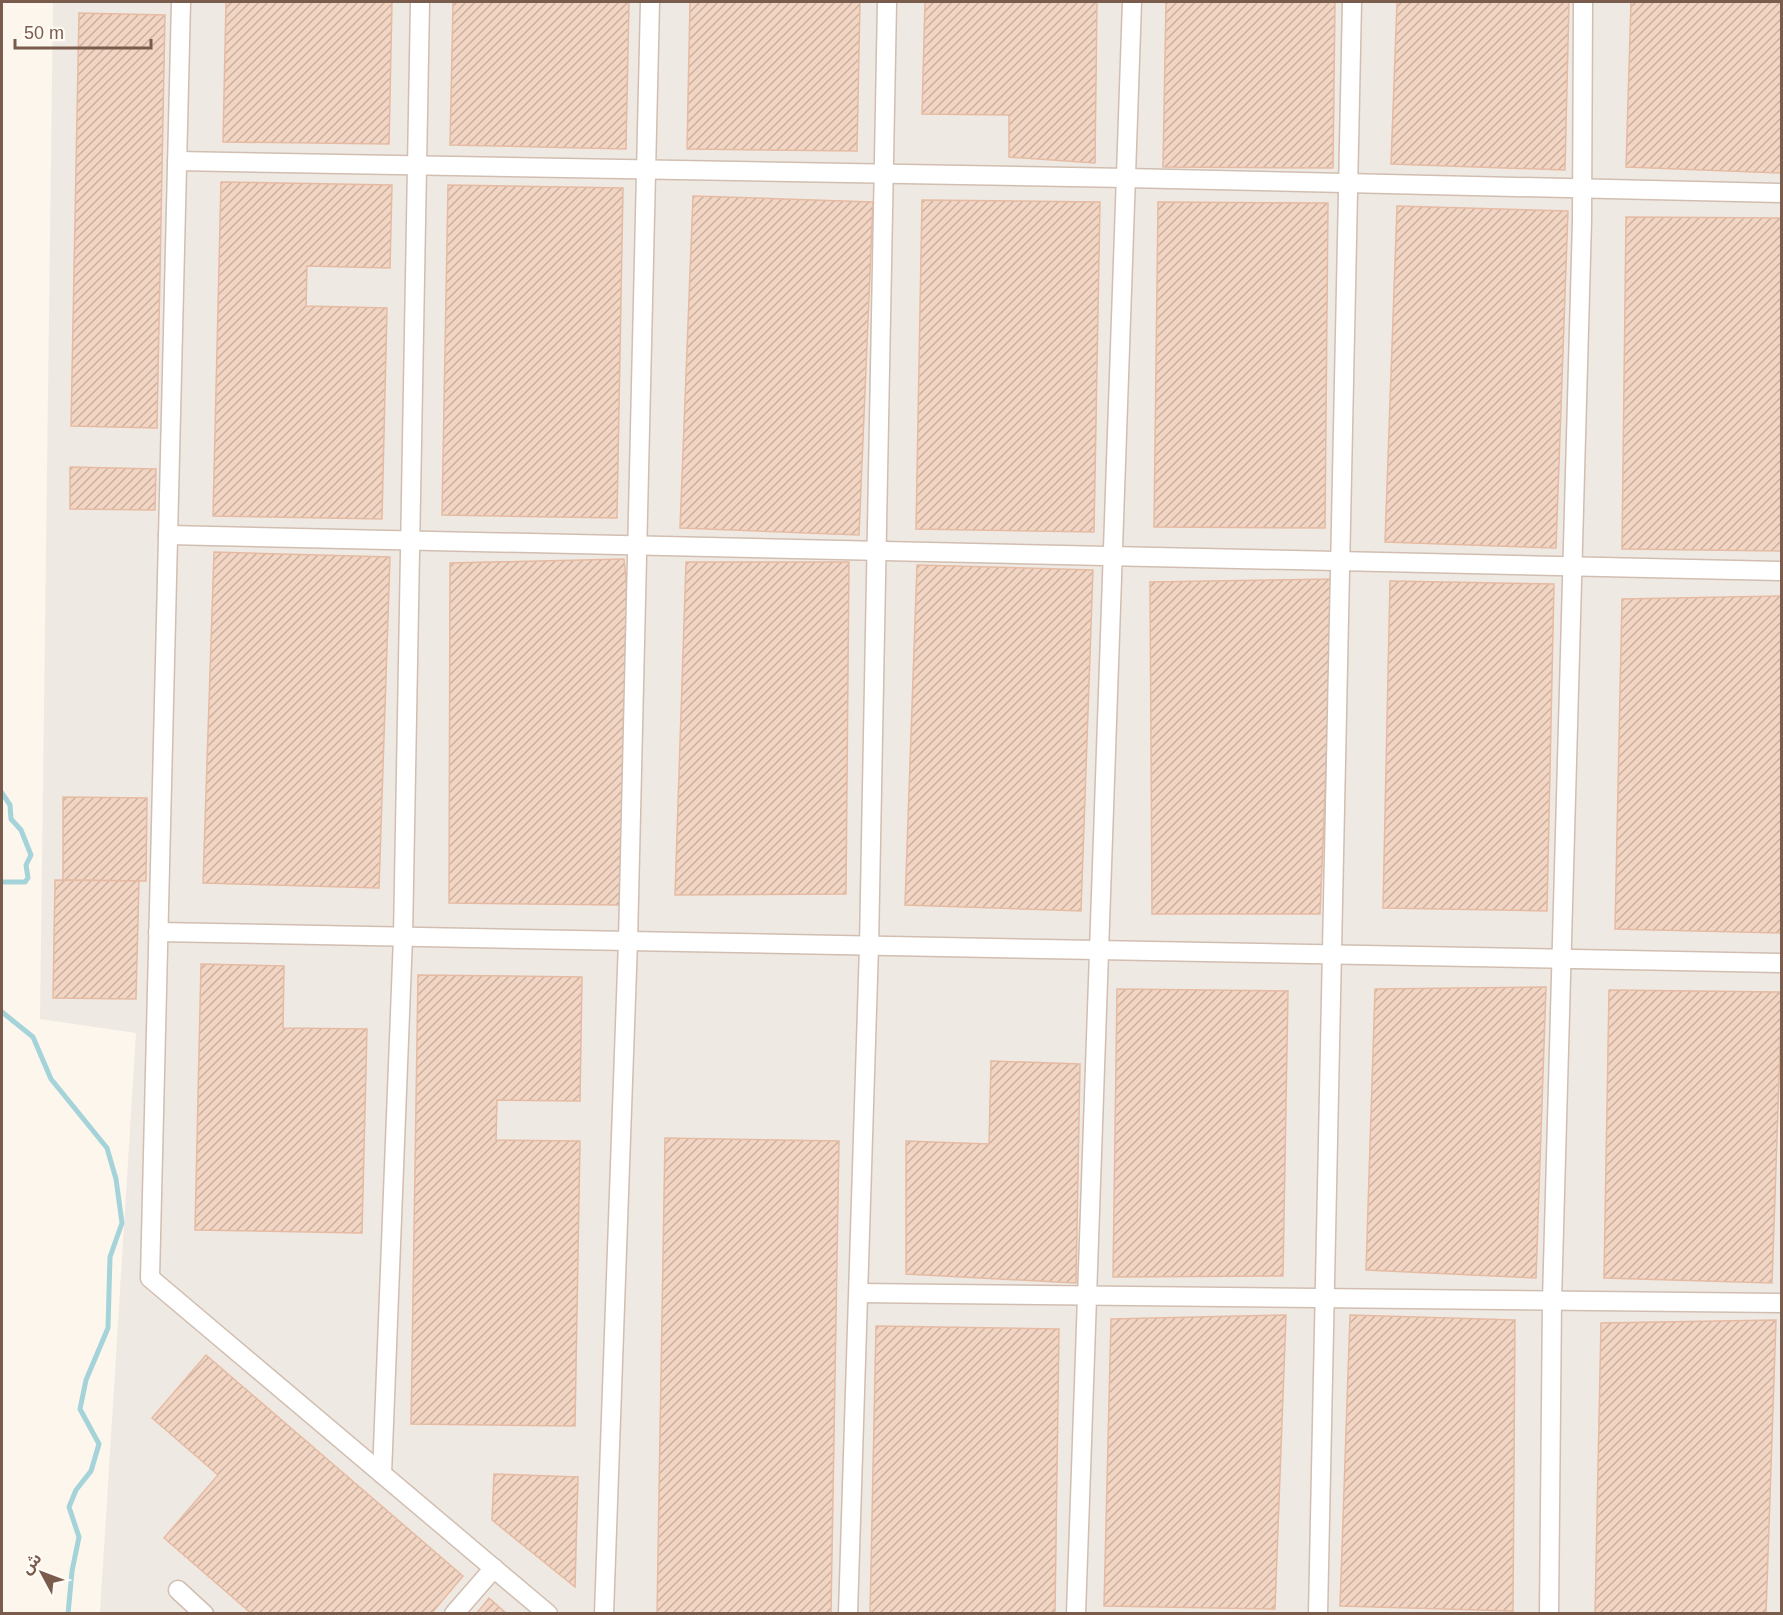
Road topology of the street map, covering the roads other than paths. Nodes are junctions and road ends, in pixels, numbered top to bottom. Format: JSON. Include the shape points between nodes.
{"nodes":[{"id":1,"x":181,"y":2,"type":"edge"},
{"id":2,"x":420,"y":2,"type":"edge"},
{"id":3,"x":650,"y":2,"type":"edge"},
{"id":4,"x":887,"y":2,"type":"edge"},
{"id":5,"x":1131,"y":2,"type":"edge"},
{"id":6,"x":1352,"y":2,"type":"edge"},
{"id":7,"x":1583,"y":2,"type":"edge"},
{"id":8,"x":177,"y":161,"type":"junction"},
{"id":9,"x":417,"y":166,"type":"junction"},
{"id":10,"x":646,"y":170,"type":"junction"},
{"id":11,"x":884,"y":174,"type":"junction"},
{"id":12,"x":1126,"y":178,"type":"junction"},
{"id":13,"x":1348,"y":183,"type":"junction"},
{"id":14,"x":1582,"y":189,"type":"junction"},
{"id":15,"x":1782,"y":193,"type":"edge"},
{"id":16,"x":168,"y":535,"type":"junction"},
{"id":17,"x":410,"y":540,"type":"junction"},
{"id":18,"x":637,"y":546,"type":"junction"},
{"id":19,"x":877,"y":551,"type":"junction"},
{"id":20,"x":1112,"y":557,"type":"junction"},
{"id":21,"x":1340,"y":562,"type":"junction"},
{"id":22,"x":1572,"y":567,"type":"junction"},
{"id":23,"x":1782,"y":571,"type":"edge"},
{"id":24,"x":158,"y":932,"type":"junction"},
{"id":25,"x":403,"y":937,"type":"junction"},
{"id":26,"x":628,"y":941,"type":"junction"},
{"id":27,"x":869,"y":946,"type":"junction"},
{"id":28,"x":1099,"y":950,"type":"junction"},
{"id":29,"x":1332,"y":955,"type":"junction"},
{"id":30,"x":1560,"y":959,"type":"junction"},
{"id":31,"x":1782,"y":963,"type":"edge"},
{"id":32,"x":859,"y":1293,"type":"junction"},
{"id":33,"x":1087,"y":1296,"type":"junction"},
{"id":34,"x":1325,"y":1298,"type":"junction"},
{"id":35,"x":1552,"y":1301,"type":"junction"},
{"id":36,"x":1782,"y":1303,"type":"edge"},
{"id":37,"x":382,"y":1474,"type":"junction"},
{"id":38,"x":494,"y":1568,"type":"junction"},
{"id":39,"x":178,"y":1590,"type":"dead end"},
{"id":40,"x":204,"y":1614,"type":"edge"},
{"id":41,"x":454,"y":1614,"type":"edge"},
{"id":42,"x":548,"y":1614,"type":"edge"},
{"id":43,"x":604,"y":1614,"type":"edge"},
{"id":44,"x":848,"y":1614,"type":"edge"},
{"id":45,"x":1076,"y":1614,"type":"edge"},
{"id":46,"x":1318,"y":1614,"type":"edge"},
{"id":47,"x":1549,"y":1614,"type":"edge"}],
"edges":[{"from":1,"to":8,"type":"lane"},
{"from":2,"to":9,"type":"lane"},
{"from":3,"to":10,"type":"lane"},
{"from":4,"to":11,"type":"lane"},
{"from":5,"to":12,"type":"lane"},
{"from":6,"to":13,"type":"lane"},
{"from":7,"to":14,"type":"lane"},
{"from":8,"to":9,"type":"lane"},
{"from":8,"to":16,"type":"lane"},
{"from":9,"to":10,"type":"lane"},
{"from":9,"to":17,"type":"lane"},
{"from":10,"to":11,"type":"lane"},
{"from":10,"to":18,"type":"lane"},
{"from":11,"to":12,"type":"lane"},
{"from":11,"to":19,"type":"lane"},
{"from":12,"to":13,"type":"lane"},
{"from":12,"to":20,"type":"lane"},
{"from":13,"to":14,"type":"lane"},
{"from":13,"to":21,"type":"lane"},
{"from":14,"to":15,"type":"lane"},
{"from":14,"to":22,"type":"lane"},
{"from":16,"to":17,"type":"lane"},
{"from":16,"to":24,"type":"lane"},
{"from":17,"to":18,"type":"lane"},
{"from":17,"to":25,"type":"lane"},
{"from":18,"to":19,"type":"lane"},
{"from":18,"to":26,"type":"lane"},
{"from":19,"to":20,"type":"lane"},
{"from":19,"to":27,"type":"lane"},
{"from":20,"to":21,"type":"lane"},
{"from":20,"to":28,"type":"lane"},
{"from":21,"to":22,"type":"lane"},
{"from":21,"to":29,"type":"lane"},
{"from":22,"to":23,"type":"lane"},
{"from":22,"to":30,"type":"lane"},
{"from":24,"to":25,"type":"lane"},
{"from":24,"to":37,"type":"lane","via":[[150,1278]]},
{"from":25,"to":26,"type":"lane"},
{"from":25,"to":37,"type":"lane"},
{"from":26,"to":27,"type":"lane"},
{"from":26,"to":43,"type":"lane"},
{"from":27,"to":28,"type":"lane"},
{"from":27,"to":32,"type":"lane"},
{"from":28,"to":29,"type":"lane"},
{"from":28,"to":33,"type":"lane"},
{"from":29,"to":30,"type":"lane"},
{"from":29,"to":34,"type":"lane"},
{"from":30,"to":31,"type":"lane"},
{"from":30,"to":35,"type":"lane"},
{"from":32,"to":33,"type":"lane"},
{"from":32,"to":44,"type":"lane"},
{"from":33,"to":34,"type":"lane"},
{"from":33,"to":45,"type":"lane"},
{"from":34,"to":35,"type":"lane"},
{"from":34,"to":46,"type":"lane"},
{"from":35,"to":36,"type":"lane"},
{"from":35,"to":47,"type":"lane"},
{"from":37,"to":38,"type":"lane"},
{"from":38,"to":41,"type":"lane"},
{"from":38,"to":42,"type":"lane"},
{"from":39,"to":40,"type":"lane"}]}
